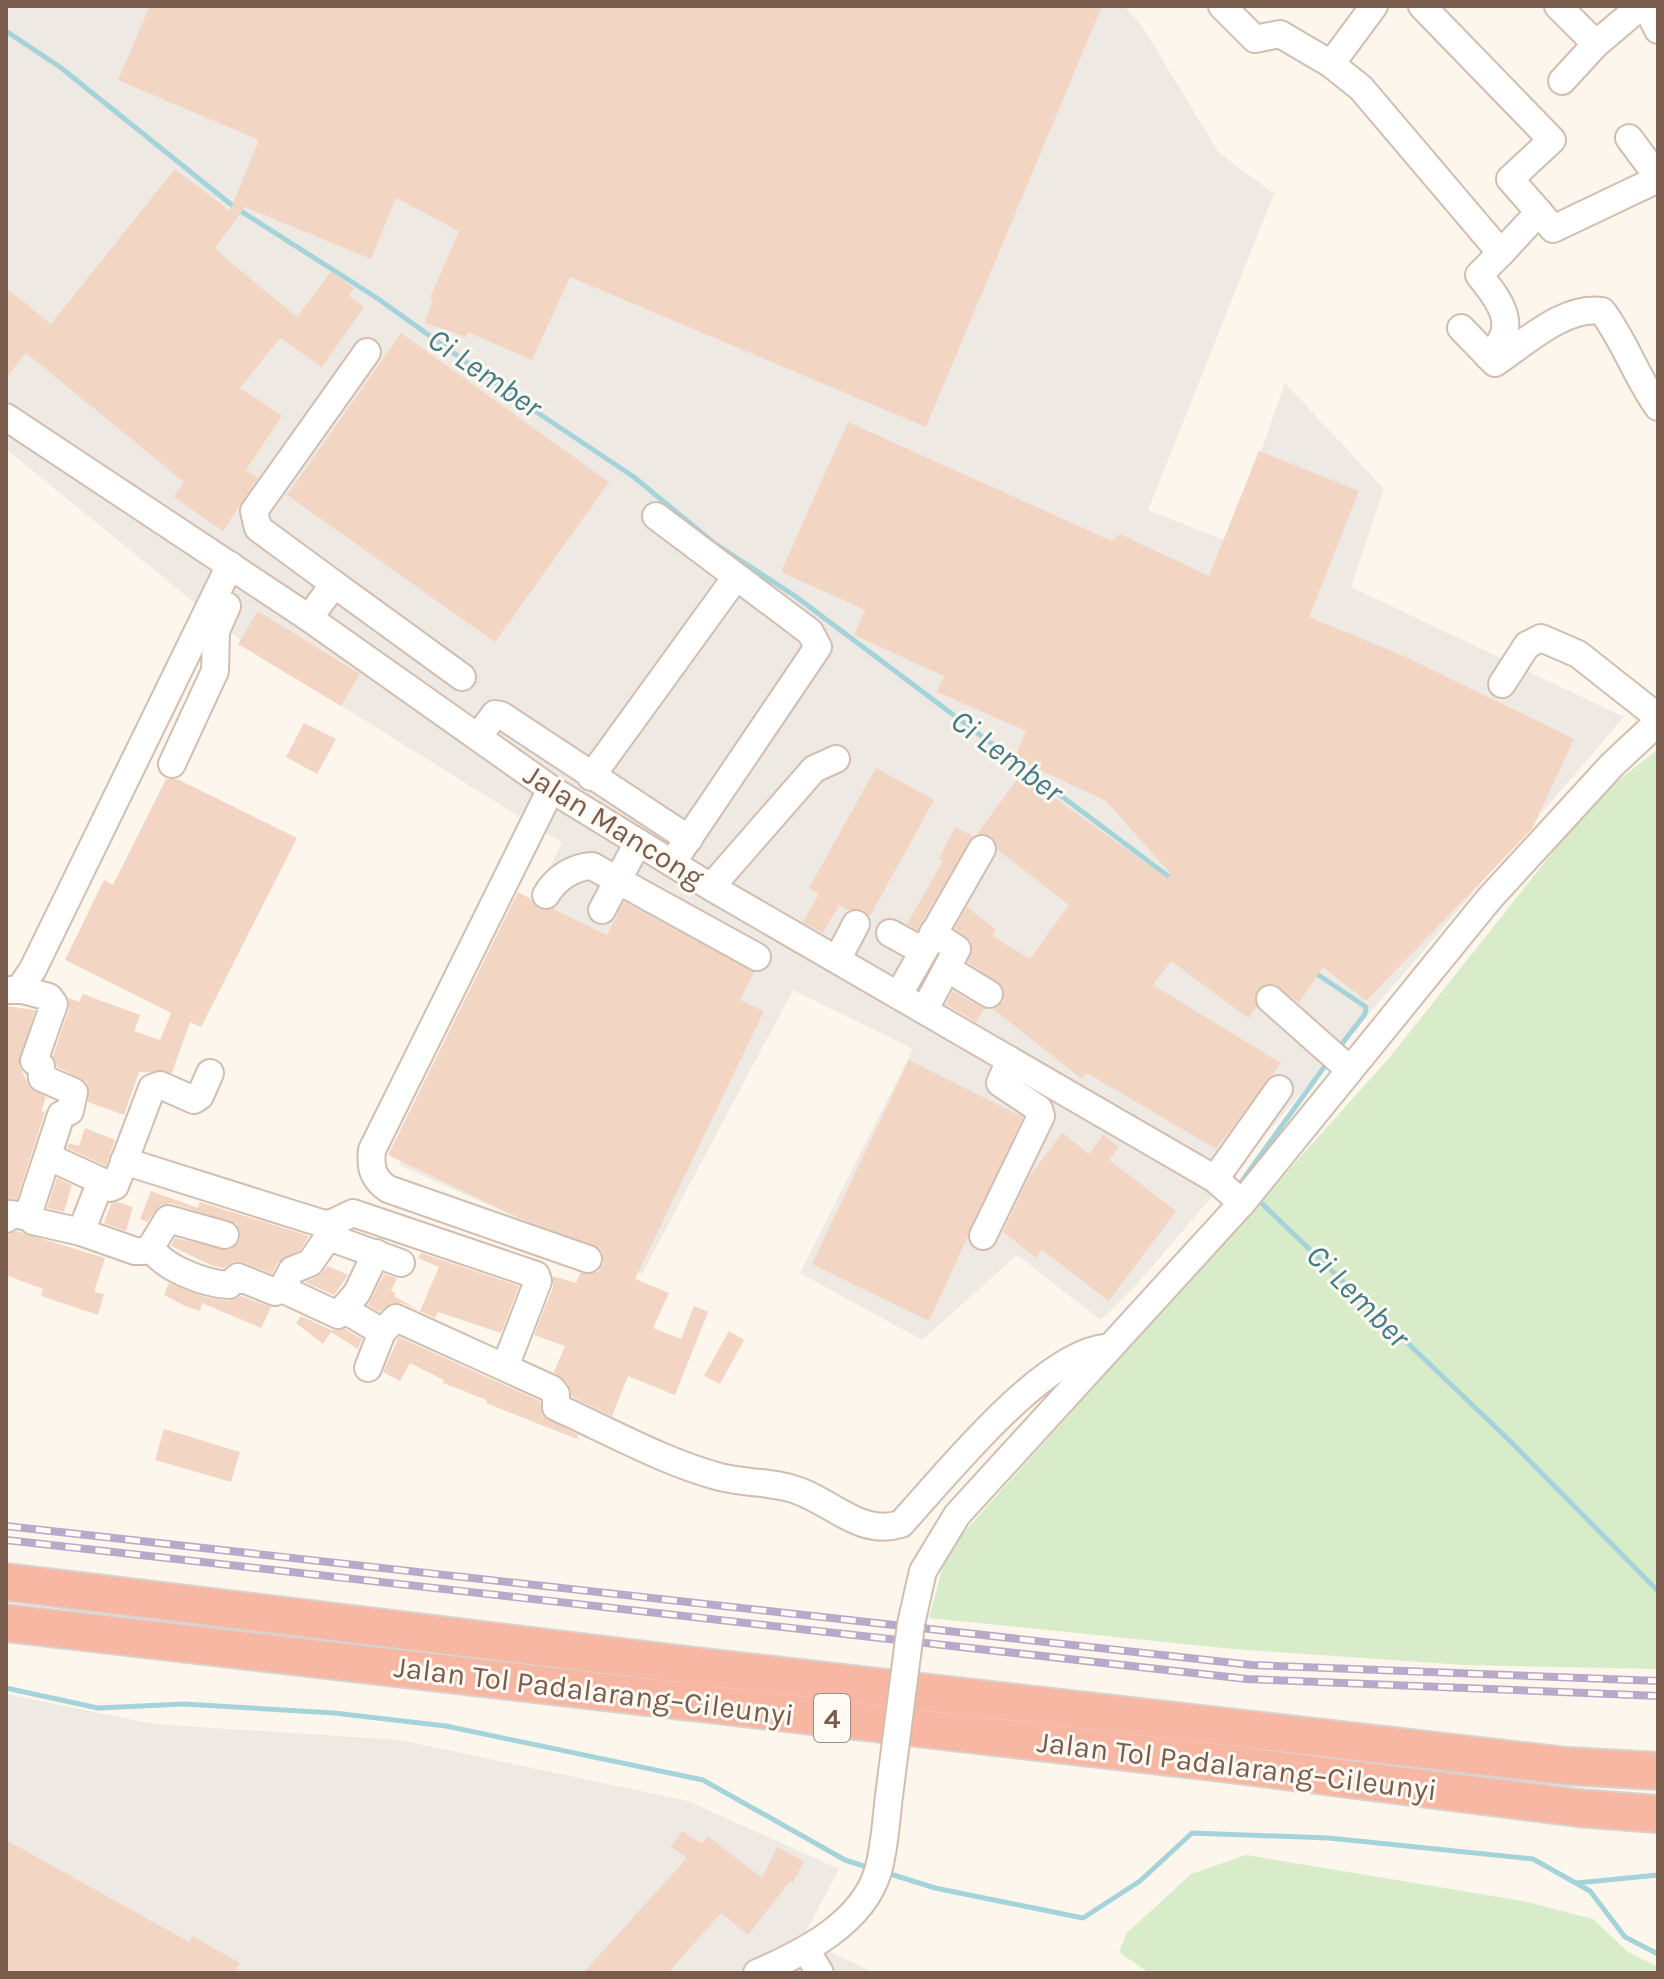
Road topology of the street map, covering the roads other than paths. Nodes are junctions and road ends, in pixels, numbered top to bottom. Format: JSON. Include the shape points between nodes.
{"nodes":[{"id":1,"x":1222,"y":6,"type":"edge"},
{"id":2,"x":1374,"y":6,"type":"edge"},
{"id":3,"x":1422,"y":6,"type":"edge"},
{"id":4,"x":1558,"y":6,"type":"edge"},
{"id":5,"x":1643,"y":6,"type":"edge"},
{"id":6,"x":1658,"y":30,"type":"edge"},
{"id":7,"x":1596,"y":44,"type":"junction"},
{"id":8,"x":1331,"y":64,"type":"junction"},
{"id":9,"x":1562,"y":81,"type":"dead end"},
{"id":10,"x":1629,"y":138,"type":"dead end"},
{"id":11,"x":1658,"y":178,"type":"edge"},
{"id":12,"x":1539,"y":212,"type":"junction"},
{"id":13,"x":1501,"y":253,"type":"junction"},
{"id":14,"x":1461,"y":328,"type":"dead end"},
{"id":15,"x":367,"y":352,"type":"dead end"},
{"id":16,"x":1488,"y":356,"type":"junction"},
{"id":17,"x":1658,"y":407,"type":"edge"},
{"id":18,"x":6,"y":417,"type":"edge"},
{"id":19,"x":656,"y":516,"type":"dead end"},
{"id":20,"x":237,"y":570,"type":"junction"},
{"id":21,"x":736,"y":577,"type":"junction"},
{"id":22,"x":334,"y":584,"type":"junction"},
{"id":23,"x":309,"y":618,"type":"junction"},
{"id":24,"x":462,"y":677,"type":"dead end"},
{"id":25,"x":1502,"y":684,"type":"dead end"},
{"id":26,"x":1658,"y":720,"type":"edge"},
{"id":27,"x":478,"y":737,"type":"junction"},
{"id":28,"x":836,"y":759,"type":"dead end"},
{"id":29,"x":172,"y":764,"type":"dead end"},
{"id":30,"x":591,"y":777,"type":"junction"},
{"id":31,"x":551,"y":789,"type":"junction"},
{"id":32,"x":689,"y":839,"type":"junction"},
{"id":33,"x":638,"y":842,"type":"junction"},
{"id":34,"x":982,"y":849,"type":"dead end"},
{"id":35,"x":672,"y":863,"type":"junction"},
{"id":36,"x":618,"y":878,"type":"junction"},
{"id":37,"x":711,"y":887,"type":"junction"},
{"id":38,"x":546,"y":895,"type":"dead end"},
{"id":39,"x":602,"y":910,"type":"dead end"},
{"id":40,"x":856,"y":924,"type":"dead end"},
{"id":41,"x":890,"y":933,"type":"dead end"},
{"id":42,"x":928,"y":942,"type":"junction"},
{"id":43,"x":757,"y":957,"type":"dead end"},
{"id":44,"x":838,"y":958,"type":"junction"},
{"id":45,"x":948,"y":969,"type":"junction"},
{"id":46,"x":13,"y":990,"type":"edge"},
{"id":47,"x":899,"y":994,"type":"junction"},
{"id":48,"x":989,"y":994,"type":"dead end"},
{"id":49,"x":1270,"y":999,"type":"dead end"},
{"id":50,"x":925,"y":1009,"type":"junction"},
{"id":51,"x":1010,"y":1060,"type":"junction"},
{"id":52,"x":1339,"y":1060,"type":"junction"},
{"id":53,"x":210,"y":1073,"type":"dead end"},
{"id":54,"x":1279,"y":1089,"type":"dead end"},
{"id":55,"x":49,"y":1157,"type":"junction"},
{"id":56,"x":124,"y":1161,"type":"junction"},
{"id":57,"x":101,"y":1181,"type":"junction"},
{"id":58,"x":1235,"y":1191,"type":"junction"},
{"id":59,"x":17,"y":1218,"type":"edge"},
{"id":60,"x":81,"y":1232,"type":"junction"},
{"id":61,"x":225,"y":1235,"type":"dead end"},
{"id":62,"x":983,"y":1236,"type":"dead end"},
{"id":63,"x":151,"y":1247,"type":"junction"},
{"id":64,"x":376,"y":1253,"type":"junction"},
{"id":65,"x":588,"y":1259,"type":"dead end"},
{"id":66,"x":401,"y":1263,"type":"dead end"},
{"id":67,"x":282,"y":1289,"type":"junction"},
{"id":68,"x":345,"y":1310,"type":"junction"},
{"id":69,"x":382,"y":1332,"type":"junction"},
{"id":70,"x":1105,"y":1348,"type":"junction"},
{"id":71,"x":505,"y":1367,"type":"junction"},
{"id":72,"x":368,"y":1368,"type":"dead end"},
{"id":73,"x":6,"y":1582,"type":"edge"},
{"id":74,"x":6,"y":1623,"type":"edge"},
{"id":75,"x":1658,"y":1771,"type":"edge"},
{"id":76,"x":1658,"y":1814,"type":"edge"},
{"id":77,"x":806,"y":1950,"type":"junction"},
{"id":78,"x":757,"y":1973,"type":"edge"},
{"id":79,"x":820,"y":1973,"type":"edge"}],
"edges":[{"from":1,"to":8,"type":"street","via":[[1255,39],[1279,33]]},
{"from":2,"to":8,"type":"street"},
{"from":3,"to":12,"type":"street","via":[[1552,140],[1510,179]]},
{"from":4,"to":7,"type":"street"},
{"from":5,"to":6,"type":"street"},
{"from":5,"to":7,"type":"street"},
{"from":7,"to":9,"type":"street"},
{"from":8,"to":13,"type":"street","via":[[1361,88]]},
{"from":10,"to":11,"type":"street"},
{"from":11,"to":12,"type":"street","via":[[1553,229]]},
{"from":12,"to":13,"type":"street"},
{"from":13,"to":16,"type":"street","via":[[1479,275],[1502,308],[1506,324],[1503,343]]},
{"from":14,"to":16,"type":"street"},
{"from":15,"to":22,"type":"street","via":[[254,511],[258,528]]},
{"from":16,"to":17,"type":"street","via":[[1495,363],[1556,322],[1589,309],[1602,311]]},
{"from":18,"to":20,"type":"street","name":"Jalan Mancong"},
{"from":19,"to":21,"type":"street"},
{"from":20,"to":23,"type":"street","name":"Jalan Mancong"},
{"from":20,"to":29,"type":"street","via":[[216,631],[215,671]]},
{"from":20,"to":46,"type":"street","via":[[33,969]]},
{"from":21,"to":30,"type":"street"},
{"from":21,"to":32,"type":"street","via":[[810,632],[818,647]]},
{"from":22,"to":23,"type":"street"},
{"from":22,"to":24,"type":"street"},
{"from":23,"to":27,"type":"street","name":"Jalan Mancong"},
{"from":25,"to":26,"type":"street","via":[[1527,645],[1541,638],[1578,654]]},
{"from":26,"to":52,"type":"street"},
{"from":27,"to":30,"type":"street","via":[[495,714],[501,715]]},
{"from":27,"to":31,"type":"street","name":"Jalan Mancong"},
{"from":28,"to":37,"type":"street","via":[[814,769]]},
{"from":30,"to":32,"type":"street"},
{"from":31,"to":33,"type":"street","name":"Jalan Mancong"},
{"from":31,"to":65,"type":"street","via":[[372,1150],[371,1163],[373,1175],[388,1189]]},
{"from":32,"to":35,"type":"street"},
{"from":33,"to":35,"type":"street","name":"Jalan Mancong"},
{"from":33,"to":36,"type":"street"},
{"from":34,"to":42,"type":"street"},
{"from":35,"to":37,"type":"street","name":"Jalan Mancong"},
{"from":36,"to":38,"type":"street","via":[[592,866],[576,867]]},
{"from":36,"to":39,"type":"street"},
{"from":36,"to":43,"type":"street"},
{"from":37,"to":44,"type":"street","name":"Jalan Mancong"},
{"from":40,"to":44,"type":"street"},
{"from":41,"to":42,"type":"street"},
{"from":42,"to":45,"type":"street","via":[[957,947]]},
{"from":42,"to":47,"type":"street"},
{"from":44,"to":47,"type":"street","name":"Jalan Mancong"},
{"from":45,"to":48,"type":"street"},
{"from":45,"to":50,"type":"street"},
{"from":46,"to":55,"type":"street","via":[[49,997],[54,1004],[34,1061],[41,1066],[42,1078],[74,1092]]},
{"from":47,"to":50,"type":"street","name":"Jalan Mancong"},
{"from":49,"to":52,"type":"street"},
{"from":50,"to":51,"type":"street","name":"Jalan Mancong"},
{"from":51,"to":58,"type":"street","name":"Jalan Mancong"},
{"from":51,"to":62,"type":"street","via":[[1000,1083],[1039,1109],[1041,1116]]},
{"from":52,"to":58,"type":"street"},
{"from":53,"to":56,"type":"street","via":[[194,1100],[160,1085],[152,1088]]},
{"from":54,"to":58,"type":"street"},
{"from":55,"to":57,"type":"street"},
{"from":55,"to":59,"type":"street"},
{"from":56,"to":57,"type":"street","via":[[113,1188]]},
{"from":56,"to":71,"type":"street","via":[[321,1223],[353,1213],[536,1275]]},
{"from":57,"to":60,"type":"street"},
{"from":58,"to":70,"type":"street"},
{"from":59,"to":60,"type":"street"},
{"from":60,"to":63,"type":"street","via":[[135,1251]]},
{"from":61,"to":63,"type":"street","via":[[168,1219]]},
{"from":63,"to":67,"type":"street","via":[[164,1264],[216,1284],[229,1285],[238,1277],[275,1292]]},
{"from":64,"to":66,"type":"street"},
{"from":64,"to":67,"type":"street","via":[[326,1240],[310,1263],[292,1270]]},
{"from":64,"to":68,"type":"street"},
{"from":67,"to":68,"type":"street","via":[[330,1313]]},
{"from":68,"to":69,"type":"street"},
{"from":69,"to":71,"type":"street","via":[[396,1318]]},
{"from":69,"to":72,"type":"street"},
{"from":70,"to":71,"type":"street","via":[[1077,1354],[1031,1388],[901,1524],[884,1529],[866,1526],[799,1491],[719,1477],[609,1433],[556,1407],[552,1389]]},
{"from":70,"to":77,"type":"street","bridge":true,"via":[[957,1515],[923,1571],[911,1624],[879,1869],[865,1900]]},
{"from":73,"to":75,"type":"highway","name":"Jalan Tol Padalarang–Cileunyi","number":"4","via":[[1567,1766]]},
{"from":74,"to":76,"type":"highway","name":"Jalan Tol Padalarang–Cileunyi","number":"4"},
{"from":77,"to":78,"type":"street"},
{"from":77,"to":79,"type":"street"}]}
